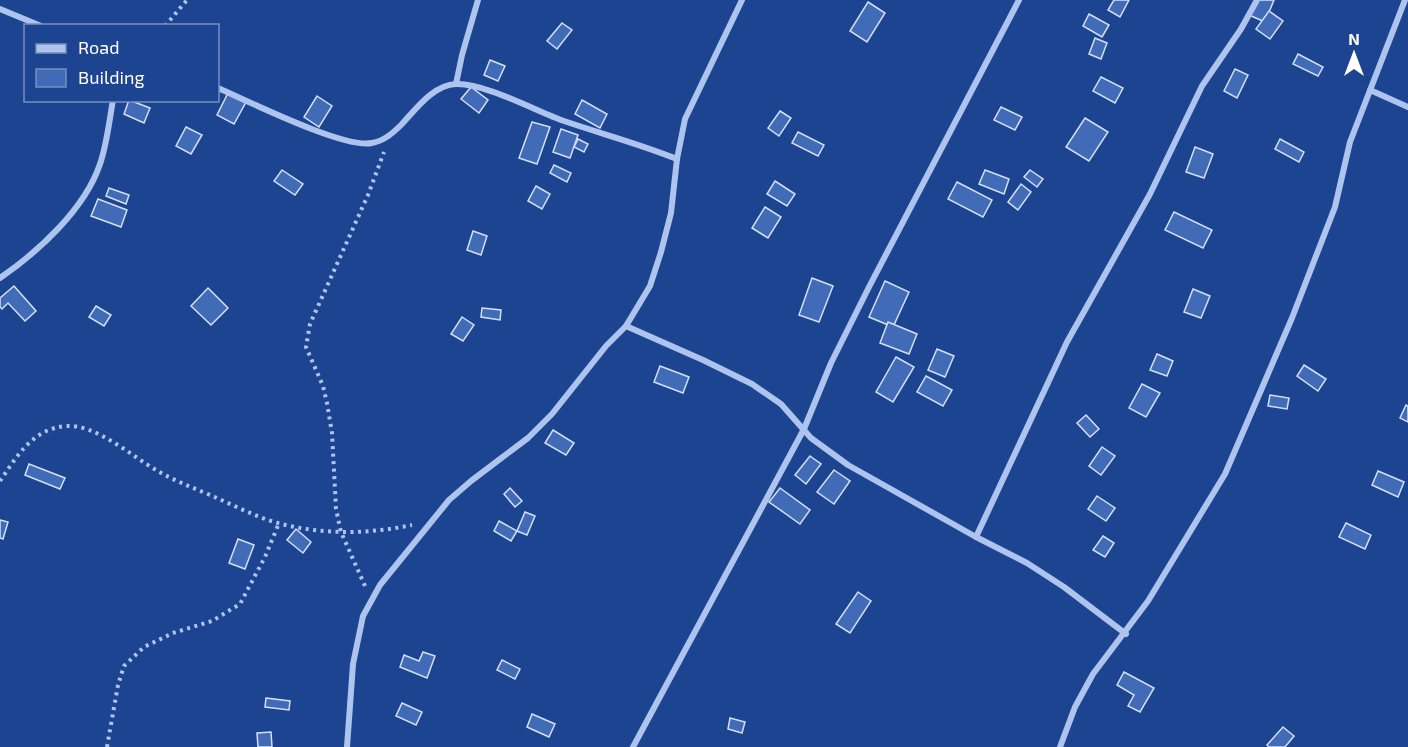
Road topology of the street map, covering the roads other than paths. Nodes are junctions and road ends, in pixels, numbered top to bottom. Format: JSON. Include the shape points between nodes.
{"nodes":[{"id":1,"x":478,"y":0,"type":"edge"},
{"id":2,"x":742,"y":0,"type":"edge"},
{"id":3,"x":1018,"y":0,"type":"edge"},
{"id":4,"x":1257,"y":0,"type":"edge"},
{"id":5,"x":1405,"y":0,"type":"edge"},
{"id":6,"x":0,"y":9,"type":"edge"},
{"id":7,"x":36,"y":24,"type":"edge"},
{"id":8,"x":456,"y":84,"type":"junction"},
{"id":9,"x":219,"y":88,"type":"edge"},
{"id":10,"x":1370,"y":90,"type":"junction"},
{"id":11,"x":113,"y":102,"type":"edge"},
{"id":12,"x":1408,"y":107,"type":"edge"},
{"id":13,"x":677,"y":159,"type":"junction"},
{"id":14,"x":0,"y":278,"type":"edge"},
{"id":15,"x":626,"y":326,"type":"junction"},
{"id":16,"x":804,"y":429,"type":"junction"},
{"id":17,"x":976,"y":537,"type":"junction"},
{"id":18,"x":1126,"y":634,"type":"junction"},
{"id":19,"x":347,"y":747,"type":"edge"},
{"id":20,"x":633,"y":747,"type":"edge"},
{"id":21,"x":1060,"y":747,"type":"edge"}],
"edges":[{"from":1,"to":8,"type":"street"},
{"from":2,"to":13,"type":"street","via":[[685,119]]},
{"from":3,"to":16,"type":"street","via":[[831,363]]},
{"from":4,"to":17,"type":"street","via":[[1202,86],[1150,194],[1067,342]]},
{"from":5,"to":10,"type":"street"},
{"from":6,"to":7,"type":"street"},
{"from":8,"to":9,"type":"street","via":[[426,99],[388,137],[357,144]]},
{"from":8,"to":13,"type":"street","via":[[495,94]]},
{"from":10,"to":12,"type":"street"},
{"from":10,"to":18,"type":"street","via":[[1350,142],[1335,207],[1225,474]]},
{"from":11,"to":14,"type":"street","via":[[100,165],[88,191],[56,231]]},
{"from":13,"to":15,"type":"street","via":[[671,213],[661,252],[650,286]]},
{"from":15,"to":16,"type":"street","via":[[752,384],[781,404]]},
{"from":15,"to":19,"type":"street","via":[[540,427],[471,481],[430,521],[380,585],[363,616],[352,664]]},
{"from":16,"to":17,"type":"street","via":[[848,465]]},
{"from":16,"to":20,"type":"street"},
{"from":17,"to":18,"type":"street","via":[[1027,563]]},
{"from":18,"to":21,"type":"street","via":[[1093,674]]}]}
